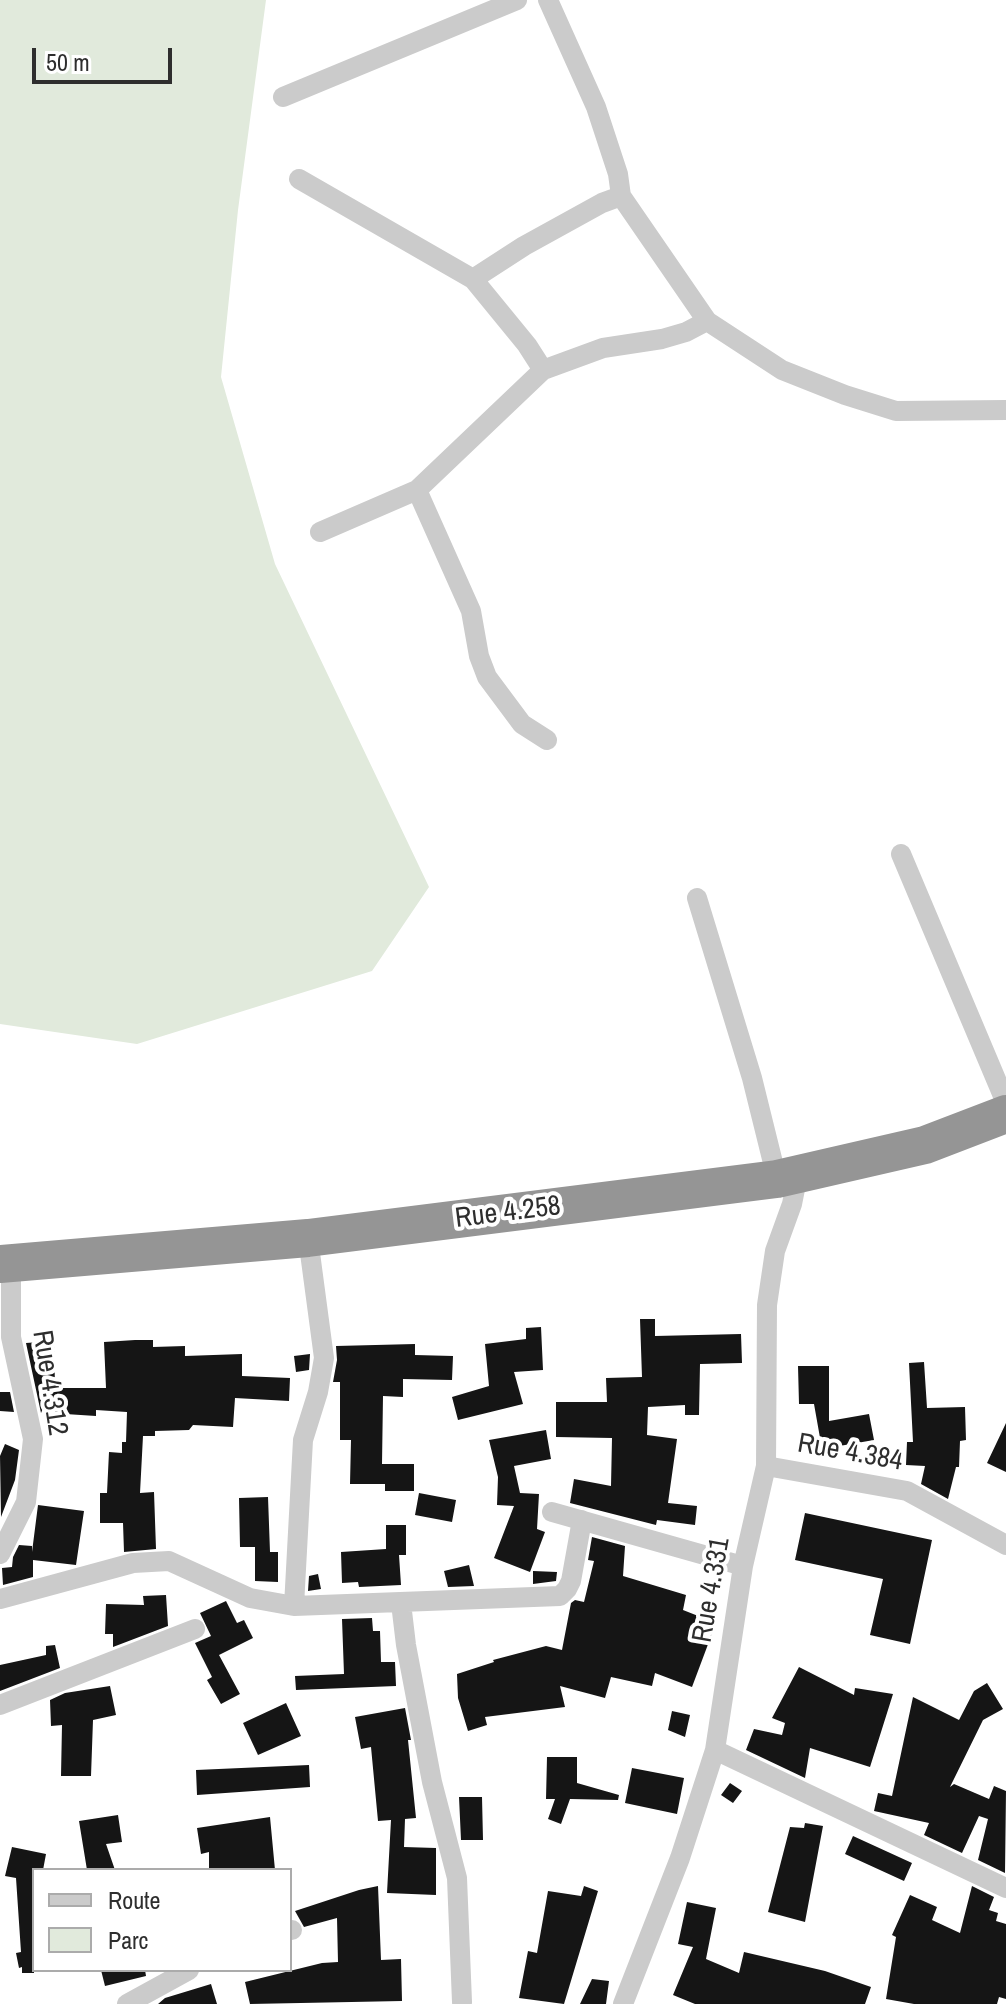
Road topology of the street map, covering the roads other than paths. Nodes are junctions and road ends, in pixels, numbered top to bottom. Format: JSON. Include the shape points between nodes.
{"nodes":[{"id":1,"x":517,"y":0,"type":"edge"},
{"id":2,"x":548,"y":0,"type":"edge"},
{"id":3,"x":283,"y":97,"type":"dead end"},
{"id":4,"x":299,"y":179,"type":"dead end"},
{"id":5,"x":621,"y":196,"type":"junction"},
{"id":6,"x":473,"y":279,"type":"junction"},
{"id":7,"x":707,"y":321,"type":"junction"},
{"id":8,"x":543,"y":370,"type":"junction"},
{"id":9,"x":1006,"y":410,"type":"edge"},
{"id":10,"x":417,"y":490,"type":"junction"},
{"id":11,"x":320,"y":532,"type":"dead end"},
{"id":12,"x":547,"y":740,"type":"dead end"},
{"id":13,"x":901,"y":854,"type":"dead end"},
{"id":14,"x":697,"y":898,"type":"dead end"},
{"id":15,"x":1006,"y":1103,"type":"edge"},
{"id":16,"x":1006,"y":1114,"type":"edge"},
{"id":17,"x":787,"y":1177,"type":"junction"},
{"id":18,"x":308,"y":1238,"type":"junction"},
{"id":19,"x":6,"y":1263,"type":"edge"},
{"id":20,"x":766,"y":1466,"type":"junction"},
{"id":21,"x":552,"y":1512,"type":"dead end"},
{"id":22,"x":582,"y":1520,"type":"junction"},
{"id":23,"x":1006,"y":1545,"type":"edge"},
{"id":24,"x":0,"y":1554,"type":"edge"},
{"id":25,"x":743,"y":1566,"type":"junction"},
{"id":26,"x":0,"y":1599,"type":"edge"},
{"id":27,"x":401,"y":1603,"type":"junction"},
{"id":28,"x":294,"y":1606,"type":"junction"},
{"id":29,"x":195,"y":1629,"type":"dead end"},
{"id":30,"x":0,"y":1705,"type":"edge"},
{"id":31,"x":715,"y":1750,"type":"junction"},
{"id":32,"x":1004,"y":1883,"type":"edge"},
{"id":33,"x":185,"y":1972,"type":"edge"},
{"id":34,"x":461,"y":2003,"type":"edge"},
{"id":35,"x":127,"y":2004,"type":"edge"},
{"id":36,"x":623,"y":2004,"type":"edge"}],
"edges":[{"from":1,"to":3,"type":"street"},
{"from":2,"to":5,"type":"street","via":[[596,107]]},
{"from":4,"to":6,"type":"street"},
{"from":5,"to":6,"type":"street"},
{"from":5,"to":7,"type":"street"},
{"from":6,"to":8,"type":"street"},
{"from":7,"to":8,"type":"street","via":[[686,332],[603,348]]},
{"from":7,"to":9,"type":"street","via":[[782,370],[896,411]]},
{"from":8,"to":10,"type":"street"},
{"from":10,"to":11,"type":"street"},
{"from":10,"to":12,"type":"street","via":[[471,611],[487,677],[522,724]]},
{"from":13,"to":15,"type":"street"},
{"from":14,"to":17,"type":"street"},
{"from":16,"to":17,"type":"highway","name":"Rue 4.258","via":[[925,1145]]},
{"from":17,"to":18,"type":"highway","name":"Rue 4.258"},
{"from":17,"to":20,"type":"street","name":"Rue 4.331","via":[[792,1204],[775,1251],[767,1305]]},
{"from":18,"to":19,"type":"highway","name":"Rue 4.258"},
{"from":18,"to":28,"type":"street","via":[[324,1358],[303,1440]]},
{"from":19,"to":24,"type":"street","name":"Rue 4.312","via":[[11,1337],[33,1439],[26,1502]]},
{"from":20,"to":23,"type":"street","name":"Rue 4.384","via":[[907,1491]]},
{"from":20,"to":25,"type":"street","name":"Rue 4.331"},
{"from":21,"to":22,"type":"street"},
{"from":22,"to":25,"type":"street"},
{"from":22,"to":27,"type":"street","via":[[571,1581],[560,1596]]},
{"from":25,"to":31,"type":"street","name":"Rue 4.331"},
{"from":26,"to":28,"type":"street","via":[[133,1563],[169,1561],[250,1598]]},
{"from":27,"to":28,"type":"street"},
{"from":27,"to":34,"type":"street","via":[[432,1782],[457,1878]]},
{"from":29,"to":30,"type":"street"},
{"from":31,"to":32,"type":"street"},
{"from":31,"to":36,"type":"street","name":"Rue 4.331"},
{"from":33,"to":35,"type":"street"}]}
